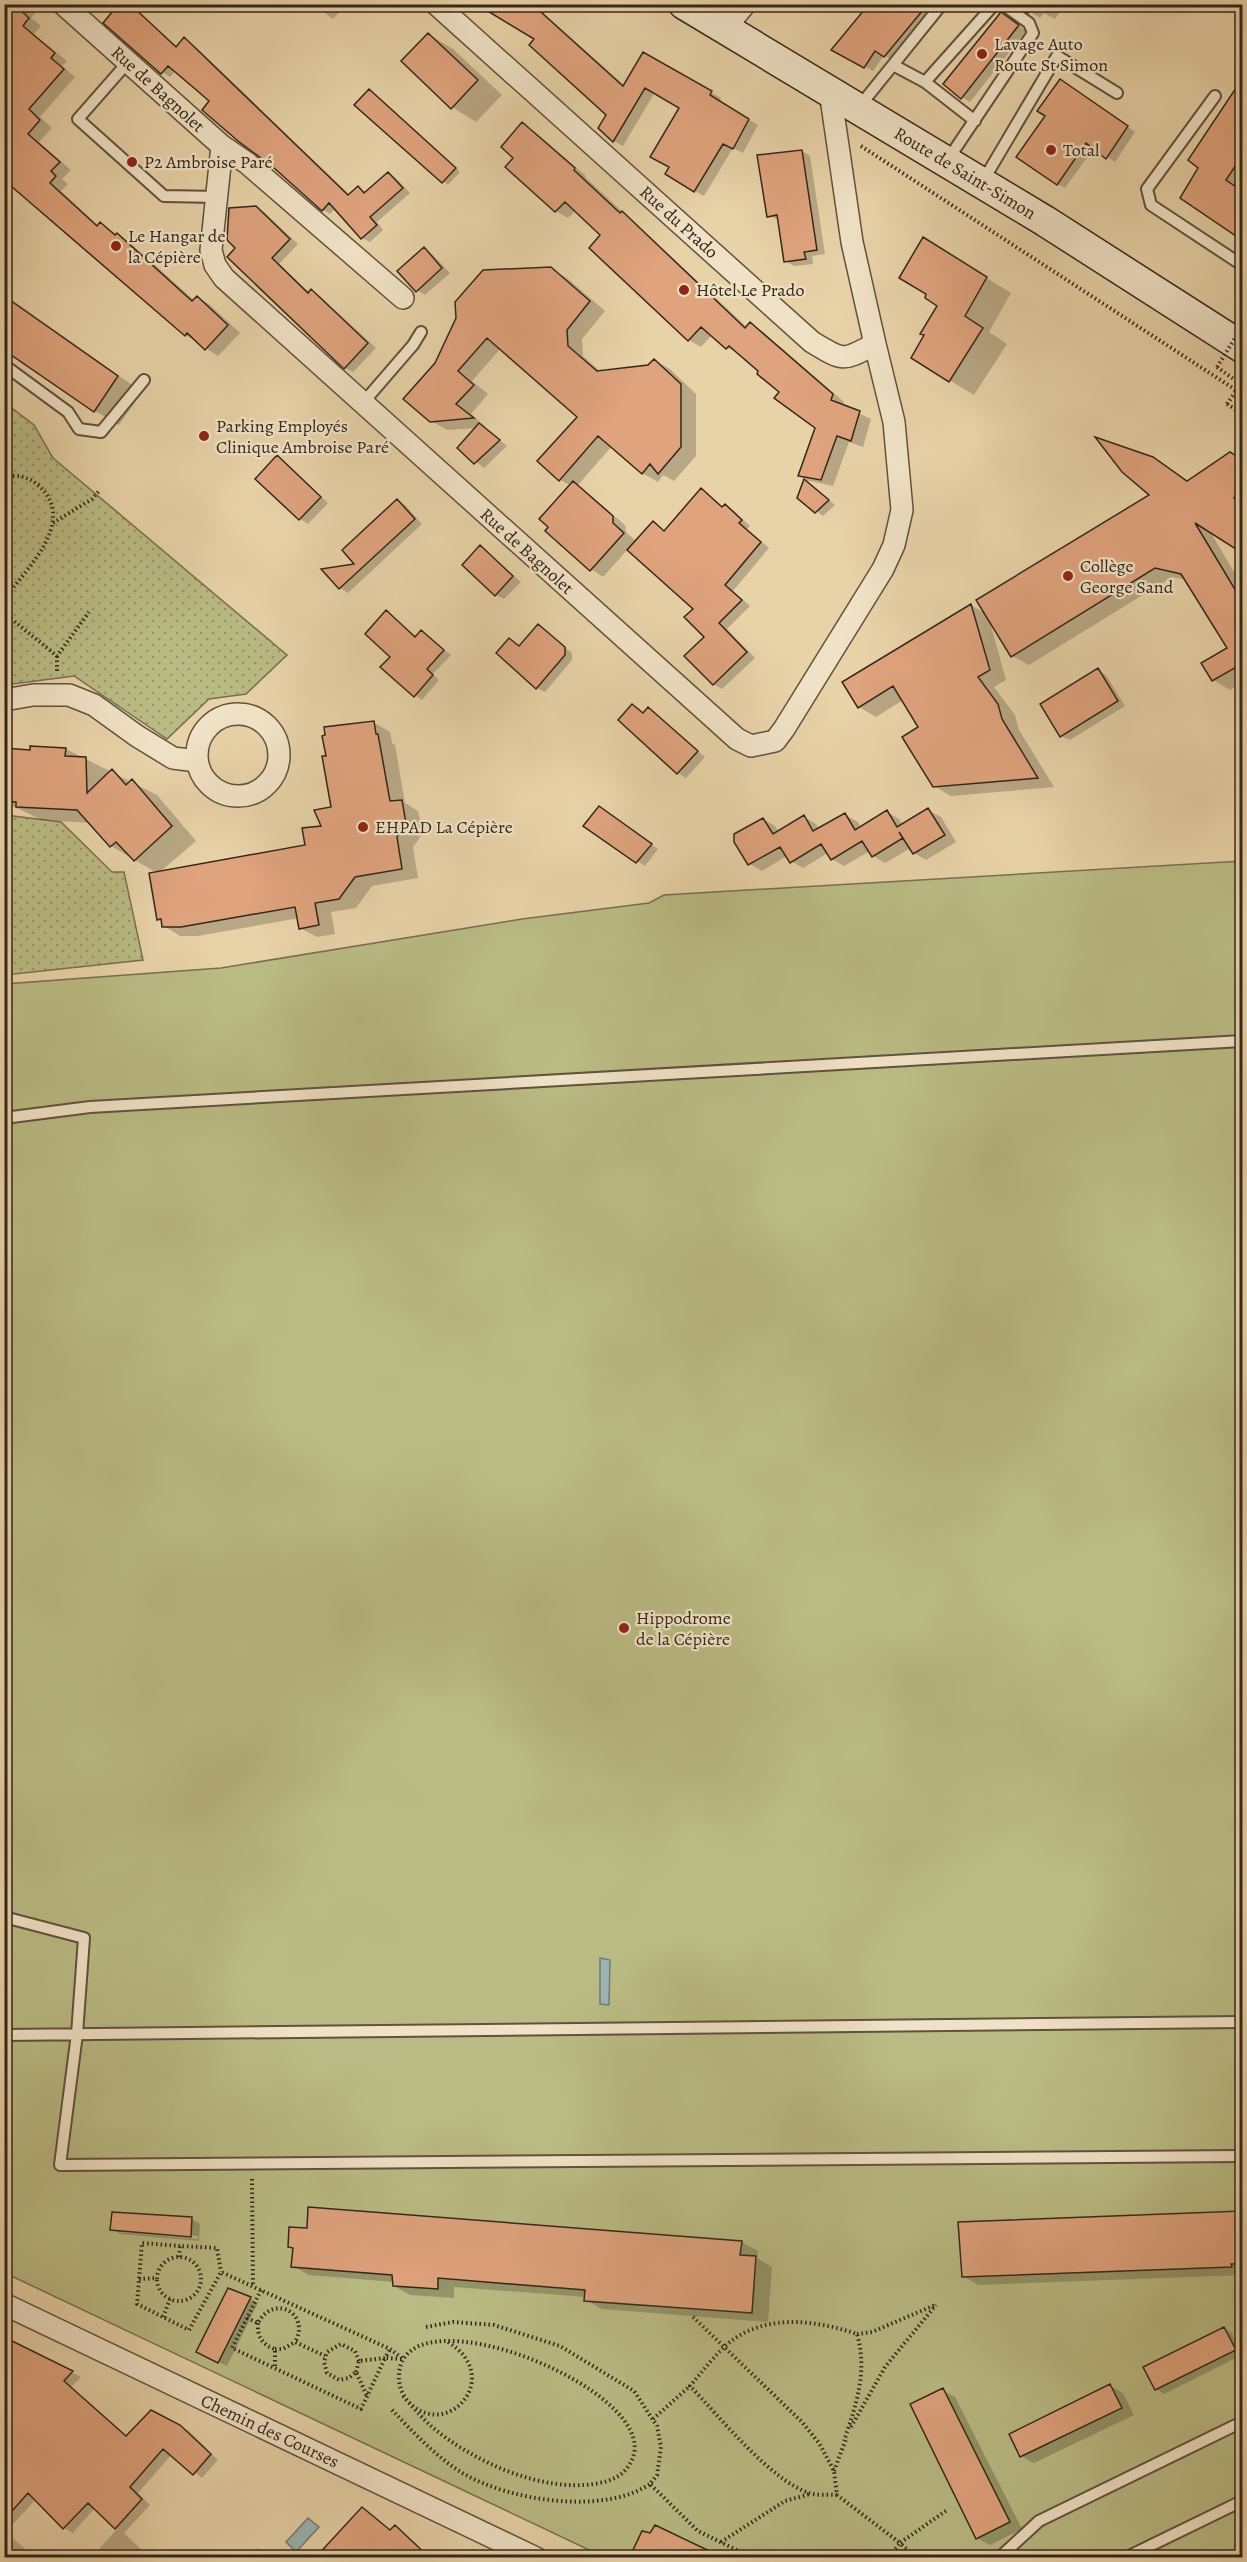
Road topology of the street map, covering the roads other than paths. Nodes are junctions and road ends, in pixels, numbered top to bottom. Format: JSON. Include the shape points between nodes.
{"nodes":[{"id":1,"x":63,"y":4,"type":"edge"},
{"id":2,"x":436,"y":4,"type":"edge"},
{"id":3,"x":684,"y":4,"type":"edge"},
{"id":4,"x":745,"y":4,"type":"edge"},
{"id":5,"x":942,"y":4,"type":"edge"},
{"id":6,"x":1000,"y":4,"type":"edge"},
{"id":7,"x":725,"y":28,"type":"junction"},
{"id":8,"x":128,"y":62,"type":"junction"},
{"id":9,"x":893,"y":65,"type":"junction"},
{"id":10,"x":925,"y":82,"type":"junction"},
{"id":11,"x":830,"y":91,"type":"junction"},
{"id":12,"x":1117,"y":93,"type":"dead end"},
{"id":13,"x":1215,"y":96,"type":"dead end"},
{"id":14,"x":858,"y":108,"type":"junction"},
{"id":15,"x":975,"y":121,"type":"junction"},
{"id":16,"x":222,"y":146,"type":"junction"},
{"id":17,"x":947,"y":162,"type":"junction"},
{"id":18,"x":982,"y":183,"type":"junction"},
{"id":19,"x":218,"y":197,"type":"junction"},
{"id":20,"x":1242,"y":265,"type":"edge"},
{"id":21,"x":403,"y":298,"type":"dead end"},
{"id":22,"x":421,"y":332,"type":"dead end"},
{"id":23,"x":875,"y":344,"type":"junction"},
{"id":24,"x":1242,"y":347,"type":"edge"},
{"id":25,"x":4,"y":365,"type":"edge"},
{"id":26,"x":144,"y":380,"type":"dead end"},
{"id":27,"x":362,"y":404,"type":"junction"},
{"id":28,"x":4,"y":700,"type":"edge"},
{"id":29,"x":197,"y":761,"type":"dead end"},
{"id":30,"x":1242,"y":1041,"type":"edge"},
{"id":31,"x":4,"y":1118,"type":"edge"},
{"id":32,"x":4,"y":1917,"type":"edge"},
{"id":33,"x":1242,"y":2022,"type":"edge"},
{"id":34,"x":77,"y":2034,"type":"junction"},
{"id":35,"x":4,"y":2035,"type":"edge"},
{"id":36,"x":1242,"y":2156,"type":"edge"},
{"id":37,"x":4,"y":2304,"type":"edge"},
{"id":38,"x":1242,"y":2422,"type":"edge"},
{"id":39,"x":1242,"y":2501,"type":"edge"},
{"id":40,"x":536,"y":2558,"type":"edge"},
{"id":41,"x":999,"y":2558,"type":"edge"},
{"id":42,"x":1125,"y":2558,"type":"edge"}],
"edges":[{"from":1,"to":8,"type":"street","name":"Rue de Bagnolet"},
{"from":2,"to":23,"type":"street","name":"Rue du Prado","via":[[812,342],[835,356],[848,358]]},
{"from":3,"to":7,"type":"main road","name":"Route de Saint-Simon"},
{"from":4,"to":7,"type":"street"},
{"from":5,"to":9,"type":"lane"},
{"from":6,"to":10,"type":"lane","via":[[992,7]]},
{"from":6,"to":15,"type":"lane","via":[[1029,23],[1033,33]]},
{"from":7,"to":11,"type":"main road","name":"Route de Saint-Simon"},
{"from":8,"to":16,"type":"street","name":"Rue de Bagnolet"},
{"from":8,"to":19,"type":"lane","via":[[78,119],[164,196]]},
{"from":9,"to":10,"type":"lane"},
{"from":9,"to":14,"type":"lane"},
{"from":10,"to":15,"type":"lane"},
{"from":11,"to":14,"type":"main road","name":"Route de Saint-Simon"},
{"from":11,"to":23,"type":"street","via":[[852,242]]},
{"from":12,"to":18,"type":"lane","via":[[1057,56]]},
{"from":13,"to":20,"type":"lane","via":[[1147,189],[1151,205]]},
{"from":14,"to":17,"type":"main road","name":"Route de Saint-Simon"},
{"from":15,"to":17,"type":"lane"},
{"from":16,"to":19,"type":"street","name":"Rue de Bagnolet"},
{"from":16,"to":21,"type":"street","via":[[247,163]]},
{"from":17,"to":18,"type":"main road","name":"Route de Saint-Simon"},
{"from":18,"to":24,"type":"main road","name":"Route de Saint-Simon"},
{"from":19,"to":27,"type":"street","name":"Rue de Bagnolet","via":[[211,250],[224,278]]},
{"from":22,"to":27,"type":"lane"},
{"from":23,"to":27,"type":"street","name":"Rue de Bagnolet","via":[[894,422],[902,510],[894,545],[784,729],[775,741],[763,746],[752,747],[737,739]]},
{"from":25,"to":26,"type":"lane","via":[[68,412],[79,429],[100,432]]},
{"from":28,"to":29,"type":"street","via":[[69,695],[94,705],[173,758]]},
{"from":30,"to":31,"type":"lane","via":[[90,1107]]},
{"from":32,"to":34,"type":"lane","via":[[84,1938]]},
{"from":33,"to":34,"type":"lane"},
{"from":34,"to":35,"type":"lane"},
{"from":34,"to":36,"type":"lane","via":[[60,2164]]},
{"from":37,"to":40,"type":"street","name":"Chemin des Courses"},
{"from":38,"to":41,"type":"lane","via":[[1040,2521]]},
{"from":39,"to":42,"type":"lane"}]}
